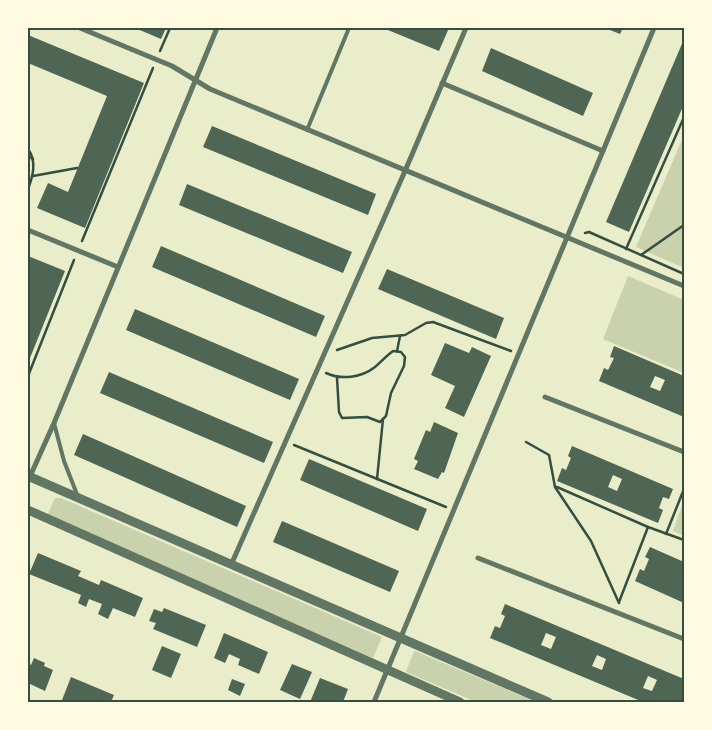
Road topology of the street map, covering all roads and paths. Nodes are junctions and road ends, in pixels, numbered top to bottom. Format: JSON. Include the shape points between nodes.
{"nodes":[{"id":1,"x":80,"y":28,"type":"edge"},
{"id":2,"x":170,"y":28,"type":"edge"},
{"id":3,"x":217,"y":28,"type":"edge"},
{"id":4,"x":349,"y":28,"type":"edge"},
{"id":5,"x":466,"y":28,"type":"edge"},
{"id":6,"x":654,"y":28,"type":"edge"},
{"id":7,"x":156,"y":59,"type":"junction"},
{"id":8,"x":195,"y":80,"type":"junction"},
{"id":9,"x":442,"y":83,"type":"junction"},
{"id":10,"x":684,"y":117,"type":"edge"},
{"id":11,"x":307,"y":130,"type":"junction"},
{"id":12,"x":28,"y":149,"type":"edge"},
{"id":13,"x":603,"y":151,"type":"junction"},
{"id":14,"x":28,"y":156,"type":"edge"},
{"id":15,"x":33,"y":158,"type":"junction"},
{"id":16,"x":77,"y":168,"type":"dead end"},
{"id":17,"x":405,"y":171,"type":"junction"},
{"id":18,"x":33,"y":176,"type":"junction"},
{"id":19,"x":28,"y":189,"type":"edge"},
{"id":20,"x":684,"y":225,"type":"edge"},
{"id":21,"x":28,"y":230,"type":"edge"},
{"id":22,"x":568,"y":237,"type":"junction"},
{"id":23,"x":626,"y":249,"type":"dead end"},
{"id":24,"x":78,"y":250,"type":"junction"},
{"id":25,"x":641,"y":255,"type":"dead end"},
{"id":26,"x":118,"y":267,"type":"junction"},
{"id":27,"x":684,"y":286,"type":"edge"},
{"id":28,"x":400,"y":336,"type":"junction"},
{"id":29,"x":328,"y":346,"type":"junction"},
{"id":30,"x":397,"y":351,"type":"junction"},
{"id":31,"x":519,"y":354,"type":"junction"},
{"id":32,"x":28,"y":376,"type":"edge"},
{"id":33,"x":545,"y":397,"type":"dead end"},
{"id":34,"x":383,"y":419,"type":"junction"},
{"id":35,"x":54,"y":423,"type":"junction"},
{"id":36,"x":286,"y":442,"type":"junction"},
{"id":37,"x":526,"y":442,"type":"dead end"},
{"id":38,"x":684,"y":452,"type":"edge"},
{"id":39,"x":28,"y":478,"type":"edge"},
{"id":40,"x":377,"y":479,"type":"junction"},
{"id":41,"x":556,"y":487,"type":"junction"},
{"id":42,"x":684,"y":489,"type":"edge"},
{"id":43,"x":79,"y":499,"type":"junction"},
{"id":44,"x":28,"y":510,"type":"edge"},
{"id":45,"x":454,"y":511,"type":"junction"},
{"id":46,"x":648,"y":527,"type":"junction"},
{"id":47,"x":666,"y":534,"type":"junction"},
{"id":48,"x":684,"y":540,"type":"edge"},
{"id":49,"x":478,"y":558,"type":"dead end"},
{"id":50,"x":232,"y":566,"type":"junction"},
{"id":51,"x":619,"y":602,"type":"junction"},
{"id":52,"x":626,"y":615,"type":"junction"},
{"id":53,"x":684,"y":639,"type":"edge"},
{"id":54,"x":400,"y":640,"type":"junction"},
{"id":55,"x":388,"y":671,"type":"junction"},
{"id":56,"x":374,"y":702,"type":"edge"},
{"id":57,"x":460,"y":702,"type":"edge"},
{"id":58,"x":548,"y":702,"type":"edge"}],
"edges":[{"from":1,"to":7,"type":"street"},
{"from":2,"to":7,"type":"path"},
{"from":3,"to":8,"type":"street"},
{"from":4,"to":11,"type":"lane"},
{"from":5,"to":9,"type":"street"},
{"from":6,"to":13,"type":"street"},
{"from":7,"to":8,"type":"street"},
{"from":7,"to":24,"type":"path"},
{"from":8,"to":11,"type":"street"},
{"from":8,"to":26,"type":"street"},
{"from":9,"to":13,"type":"street"},
{"from":9,"to":17,"type":"street"},
{"from":10,"to":23,"type":"path"},
{"from":11,"to":17,"type":"street"},
{"from":12,"to":15,"type":"path"},
{"from":13,"to":22,"type":"street"},
{"from":14,"to":15,"type":"path"},
{"from":15,"to":18,"type":"path"},
{"from":16,"to":18,"type":"path"},
{"from":17,"to":22,"type":"street"},
{"from":17,"to":29,"type":"street"},
{"from":18,"to":19,"type":"path"},
{"from":20,"to":25,"type":"path"},
{"from":21,"to":24,"type":"street"},
{"from":22,"to":27,"type":"street"},
{"from":22,"to":31,"type":"street"},
{"from":24,"to":26,"type":"street"},
{"from":24,"to":32,"type":"path"},
{"from":26,"to":35,"type":"street"},
{"from":28,"to":29,"type":"path","via":[[372,338],[338,350]]},
{"from":28,"to":30,"type":"path"},
{"from":28,"to":31,"type":"path","via":[[426,323],[441,323]]},
{"from":29,"to":36,"type":"street"},
{"from":30,"to":34,"type":"path","via":[[403,354],[405,361]]},
{"from":30,"to":34,"type":"path","via":[[388,354],[370,370],[337,378],[342,418],[367,417],[380,422]]},
{"from":31,"to":45,"type":"street"},
{"from":33,"to":38,"type":"street"},
{"from":34,"to":40,"type":"path"},
{"from":35,"to":39,"type":"street"},
{"from":35,"to":43,"type":"lane"},
{"from":36,"to":40,"type":"path"},
{"from":36,"to":50,"type":"street"},
{"from":37,"to":41,"type":"path","via":[[549,456]]},
{"from":39,"to":43,"type":"street"},
{"from":40,"to":45,"type":"path"},
{"from":41,"to":46,"type":"path"},
{"from":41,"to":51,"type":"path","via":[[591,541]]},
{"from":42,"to":47,"type":"path"},
{"from":43,"to":50,"type":"street"},
{"from":44,"to":55,"type":"street"},
{"from":45,"to":54,"type":"street"},
{"from":46,"to":47,"type":"path"},
{"from":46,"to":51,"type":"path"},
{"from":47,"to":48,"type":"path"},
{"from":49,"to":52,"type":"street"},
{"from":50,"to":54,"type":"street"},
{"from":51,"to":52,"type":"path"},
{"from":52,"to":53,"type":"street"},
{"from":54,"to":55,"type":"street"},
{"from":54,"to":58,"type":"street"},
{"from":55,"to":56,"type":"street"},
{"from":55,"to":57,"type":"street"}]}
